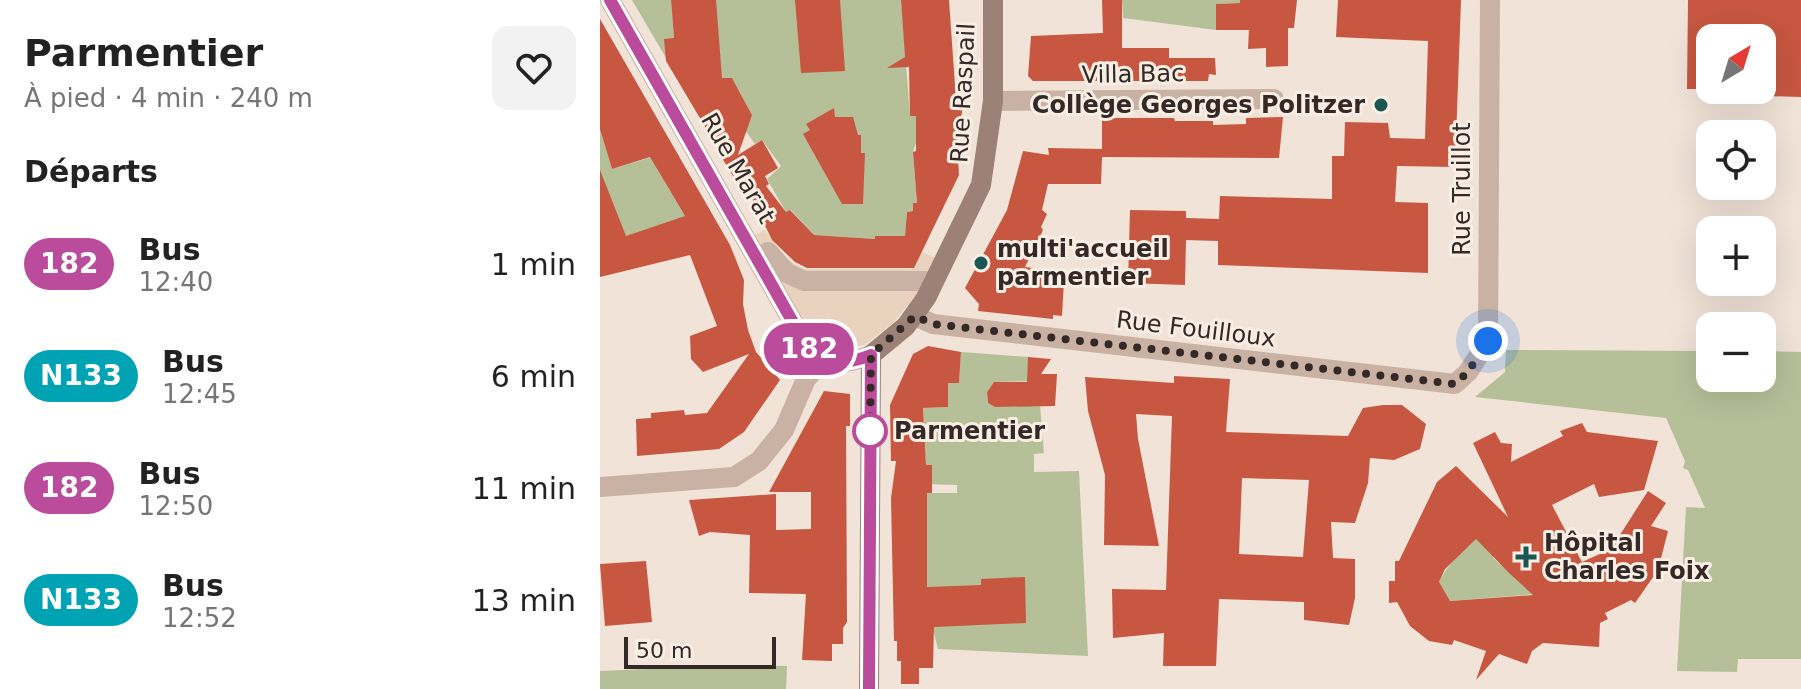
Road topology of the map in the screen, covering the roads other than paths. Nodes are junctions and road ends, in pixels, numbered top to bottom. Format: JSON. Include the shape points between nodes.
{"nodes":[{"id":1,"x":610,"y":0,"type":"edge"},
{"id":2,"x":993,"y":0,"type":"edge"},
{"id":3,"x":1490,"y":0,"type":"edge"},
{"id":4,"x":1274,"y":99,"type":"dead end"},
{"id":5,"x":993,"y":101,"type":"junction"},
{"id":6,"x":764,"y":255,"type":"dead end"},
{"id":7,"x":926,"y":281,"type":"dead end"},
{"id":8,"x":915,"y":316,"type":"junction"},
{"id":9,"x":871,"y":355,"type":"junction"},
{"id":10,"x":823,"y":360,"type":"junction"},
{"id":11,"x":1468,"y":372,"type":"joint"},
{"id":12,"x":600,"y":487,"type":"edge"},
{"id":13,"x":869,"y":689,"type":"edge"}],
"edges":[{"from":1,"to":10,"type":"street","name":"Rue Marat","via":[[799,334]]},
{"from":2,"to":5,"type":"street","name":"Rue Raspail"},
{"from":3,"to":11,"type":"street","name":"Rue Truillot","via":[[1488,341]]},
{"from":4,"to":5,"type":"street","name":"Villa Bac"},
{"from":5,"to":8,"type":"street","name":"Rue Raspail","via":[[981,185]]},
{"from":6,"to":7,"type":"street","via":[[768,252],[787,273],[804,281]]},
{"from":8,"to":9,"type":"street","name":"Rue Raspail"},
{"from":8,"to":11,"type":"street","name":"Rue Fouilloux","via":[[933,324],[1455,384]]},
{"from":9,"to":10,"type":"street","via":[[844,362]]},
{"from":9,"to":13,"type":"street"},
{"from":10,"to":12,"type":"street","via":[[806,379],[784,430],[759,461],[734,477]]}]}
